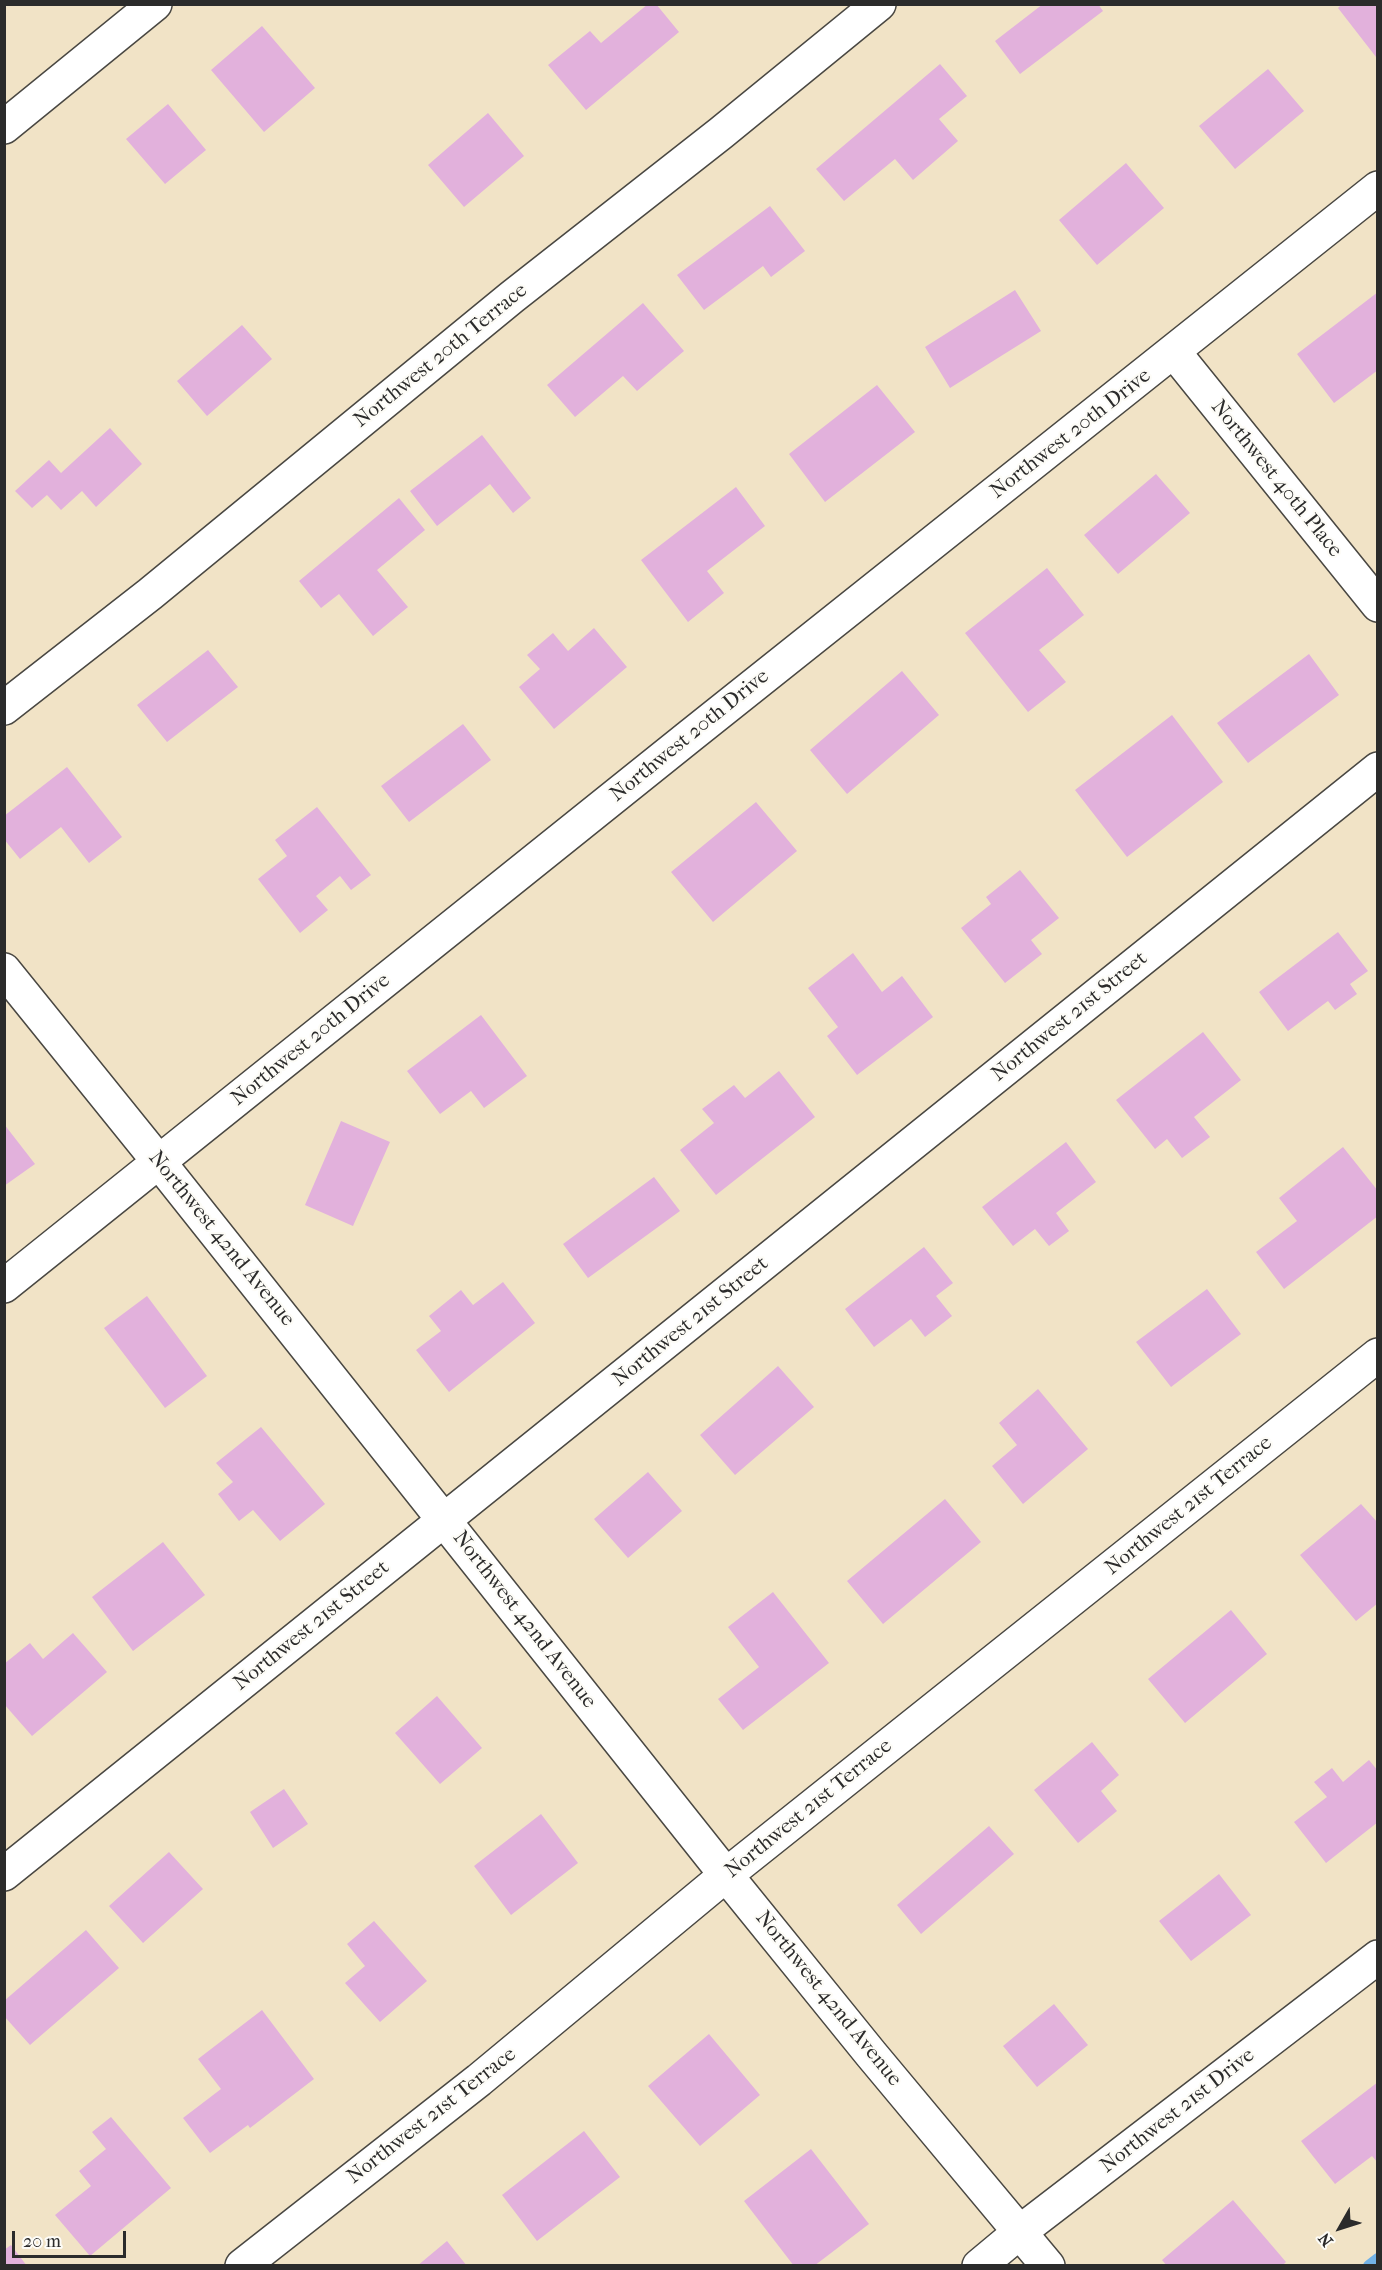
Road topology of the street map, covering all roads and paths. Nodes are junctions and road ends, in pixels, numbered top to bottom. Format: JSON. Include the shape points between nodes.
{"nodes":[{"id":1,"x":155,"y":4,"type":"edge"},
{"id":2,"x":879,"y":4,"type":"edge"},
{"id":3,"x":4,"y":127,"type":"edge"},
{"id":4,"x":1377,"y":188,"type":"edge"},
{"id":5,"x":1174,"y":352,"type":"junction"},
{"id":6,"x":1377,"y":605,"type":"edge"},
{"id":7,"x":4,"y":708,"type":"edge"},
{"id":8,"x":1377,"y":770,"type":"edge"},
{"id":9,"x":4,"y":970,"type":"edge"},
{"id":10,"x":159,"y":1161,"type":"junction"},
{"id":11,"x":4,"y":1286,"type":"edge"},
{"id":12,"x":1377,"y":1355,"type":"edge"},
{"id":13,"x":445,"y":1520,"type":"junction"},
{"id":14,"x":4,"y":1874,"type":"edge"},
{"id":15,"x":726,"y":1875,"type":"junction"},
{"id":16,"x":1377,"y":1957,"type":"edge"},
{"id":17,"x":1021,"y":2231,"type":"junction"},
{"id":18,"x":242,"y":2265,"type":"edge"},
{"id":19,"x":980,"y":2265,"type":"edge"},
{"id":20,"x":1048,"y":2265,"type":"edge"}],
"edges":[{"from":1,"to":3,"type":"street"},
{"from":2,"to":7,"type":"street","name":"Northwest 20th Terrace"},
{"from":4,"to":5,"type":"street","name":"Northwest 20th Drive"},
{"from":5,"to":6,"type":"street","name":"Northwest 40th Place"},
{"from":5,"to":10,"type":"street","name":"Northwest 20th Drive"},
{"from":8,"to":13,"type":"street","name":"Northwest 21st Street"},
{"from":9,"to":10,"type":"street","name":"Northwest 42nd Avenue"},
{"from":10,"to":11,"type":"street","name":"Northwest 20th Drive"},
{"from":10,"to":13,"type":"street","name":"Northwest 42nd Avenue"},
{"from":12,"to":15,"type":"street","name":"Northwest 21st Terrace"},
{"from":13,"to":14,"type":"street","name":"Northwest 21st Street"},
{"from":13,"to":15,"type":"street","name":"Northwest 42nd Avenue"},
{"from":15,"to":17,"type":"street","name":"Northwest 42nd Avenue"},
{"from":15,"to":18,"type":"street","name":"Northwest 21st Terrace","via":[[479,2080]]},
{"from":16,"to":17,"type":"street","name":"Northwest 21st Drive"},
{"from":17,"to":19,"type":"street","name":"Northwest 21st Drive"},
{"from":17,"to":20,"type":"street","name":"Northwest 42nd Avenue"}]}
